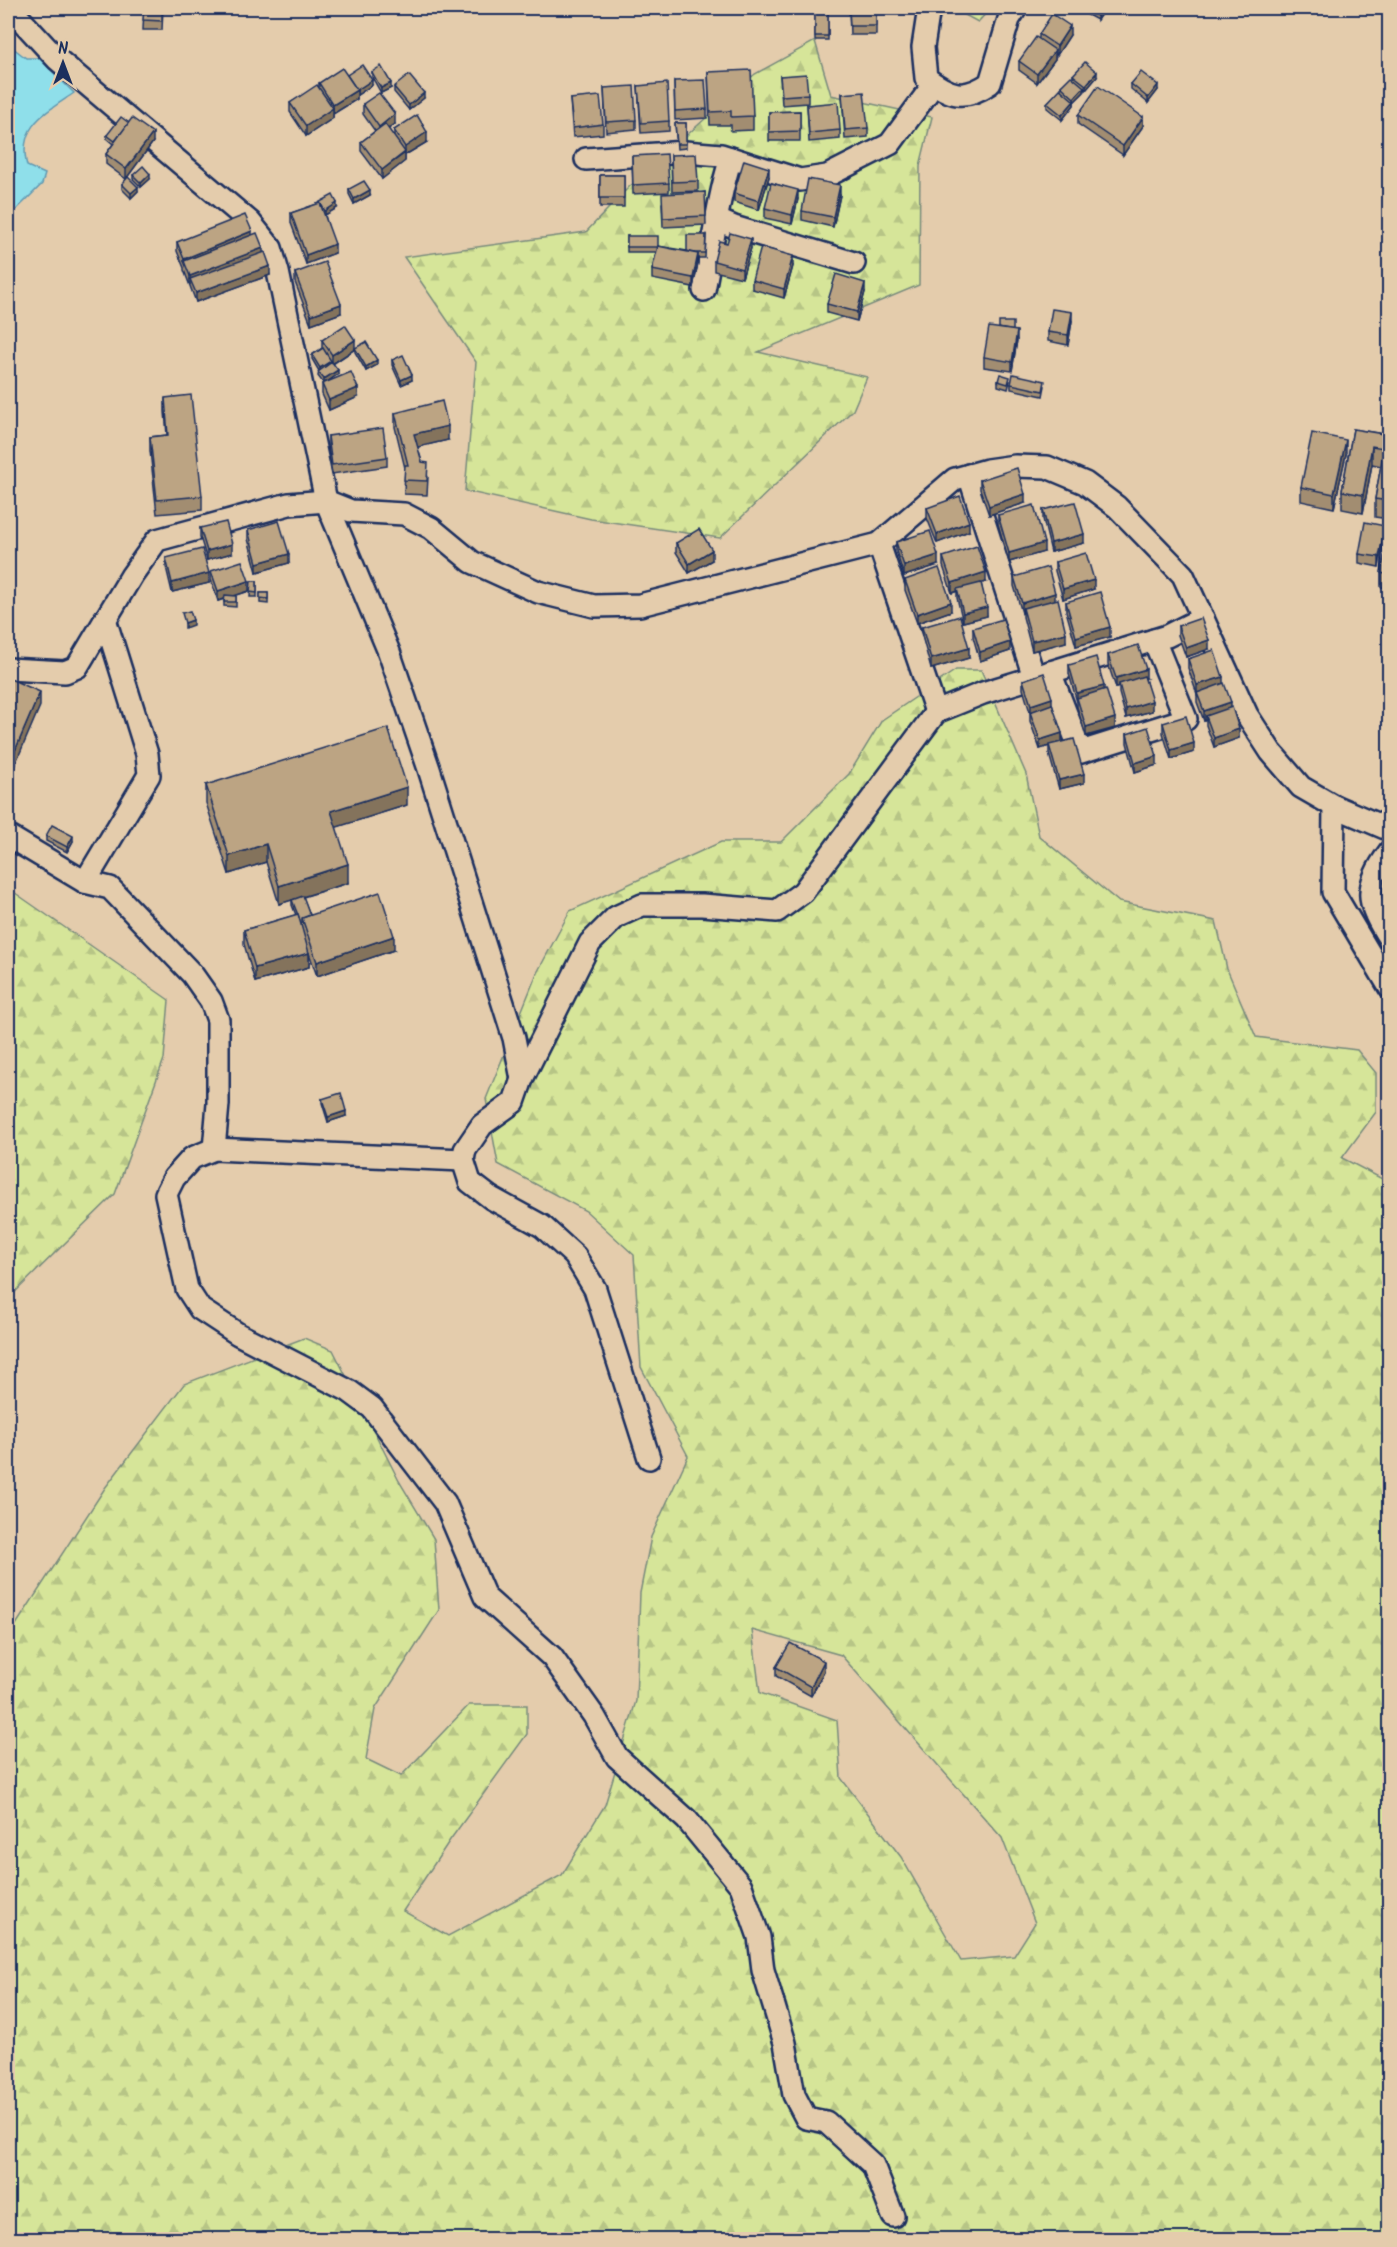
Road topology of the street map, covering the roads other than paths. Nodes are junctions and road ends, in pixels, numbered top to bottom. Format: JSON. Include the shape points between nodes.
{"nodes":[{"id":1,"x":10,"y":8,"type":"edge"},
{"id":2,"x":929,"y":8,"type":"edge"},
{"id":3,"x":1016,"y":8,"type":"edge"},
{"id":4,"x":934,"y":84,"type":"junction"},
{"id":5,"x":731,"y":158,"type":"junction"},
{"id":6,"x":586,"y":159,"type":"dead end"},
{"id":7,"x":718,"y":220,"type":"junction"},
{"id":8,"x":854,"y":263,"type":"dead end"},
{"id":9,"x":705,"y":291,"type":"dead end"},
{"id":10,"x":969,"y":475,"type":"junction"},
{"id":11,"x":326,"y":501,"type":"junction"},
{"id":12,"x":879,"y":544,"type":"junction"},
{"id":13,"x":1024,"y":576,"type":"edge"},
{"id":14,"x":1004,"y":582,"type":"junction"},
{"id":15,"x":1204,"y":618,"type":"junction"},
{"id":16,"x":105,"y":619,"type":"junction"},
{"id":17,"x":1154,"y":640,"type":"junction"},
{"id":18,"x":8,"y":669,"type":"edge"},
{"id":19,"x":1042,"y":674,"type":"junction"},
{"id":20,"x":936,"y":712,"type":"junction"},
{"id":21,"x":1334,"y":806,"type":"junction"},
{"id":22,"x":1389,"y":830,"type":"edge"},
{"id":23,"x":8,"y":836,"type":"edge"},
{"id":24,"x":1389,"y":850,"type":"edge"},
{"id":25,"x":85,"y":882,"type":"junction"},
{"id":26,"x":1389,"y":940,"type":"edge"},
{"id":27,"x":1389,"y":988,"type":"edge"},
{"id":28,"x":522,"y":1079,"type":"junction"},
{"id":29,"x":214,"y":1149,"type":"junction"},
{"id":30,"x":463,"y":1160,"type":"junction"},
{"id":31,"x":649,"y":1458,"type":"dead end"},
{"id":32,"x":893,"y":2216,"type":"dead end"}],
"edges":[{"from":1,"to":11,"type":"street","via":[[57,59],[250,222],[271,248]]},
{"from":2,"to":4,"type":"street","via":[[922,47],[926,78]]},
{"from":3,"to":4,"type":"street","via":[[1009,19],[990,83],[974,95],[945,92]]},
{"from":4,"to":5,"type":"street","via":[[890,144],[827,176],[800,180]]},
{"from":5,"to":6,"type":"street","via":[[685,152]]},
{"from":5,"to":7,"type":"street","via":[[720,191]]},
{"from":7,"to":8,"type":"street"},
{"from":7,"to":9,"type":"street"},
{"from":10,"to":12,"type":"street","via":[[955,479]]},
{"from":10,"to":14,"type":"street"},
{"from":10,"to":15,"type":"street","via":[[1015,466],[1047,467],[1085,483],[1117,507],[1183,575]]},
{"from":11,"to":12,"type":"street","via":[[351,512],[404,514],[431,528],[472,562],[506,580],[594,606],[640,605]]},
{"from":11,"to":16,"type":"street","via":[[289,504],[157,540]]},
{"from":11,"to":28,"type":"street","via":[[389,652],[426,759],[514,1038]]},
{"from":12,"to":20,"type":"street"},
{"from":13,"to":14,"type":"street"},
{"from":14,"to":19,"type":"street"},
{"from":15,"to":17,"type":"street"},
{"from":15,"to":21,"type":"street","via":[[1247,715],[1271,752],[1301,787]]},
{"from":16,"to":18,"type":"street","via":[[77,667],[65,672]]},
{"from":16,"to":25,"type":"street","via":[[147,754],[149,775]]},
{"from":17,"to":19,"type":"street"},
{"from":17,"to":19,"type":"street","via":[[1186,718],[1081,752]]},
{"from":19,"to":20,"type":"street"},
{"from":20,"to":28,"type":"street","via":[[803,892],[777,911],[642,905],[616,917],[590,943]]},
{"from":21,"to":22,"type":"street"},
{"from":21,"to":27,"type":"street","via":[[1334,892]]},
{"from":23,"to":25,"type":"street"},
{"from":24,"to":26,"type":"street","via":[[1369,891],[1373,913]]},
{"from":25,"to":29,"type":"street","via":[[110,888],[192,974],[211,1001],[219,1020],[219,1104]]},
{"from":28,"to":30,"type":"street","via":[[514,1102],[482,1125],[465,1150]]},
{"from":29,"to":30,"type":"street"},
{"from":29,"to":32,"type":"street","via":[[192,1158],[166,1194],[187,1289],[200,1309],[238,1334],[349,1391],[372,1408],[445,1503],[485,1597],[552,1657],[594,1716],[617,1757],[687,1820],[741,1886],[759,1937],[763,1970],[785,2043],[794,2095],[806,2118],[826,2122],[873,2166]]},
{"from":30,"to":31,"type":"street","via":[[470,1182],[490,1198],[542,1226],[575,1256],[595,1289]]}]}
